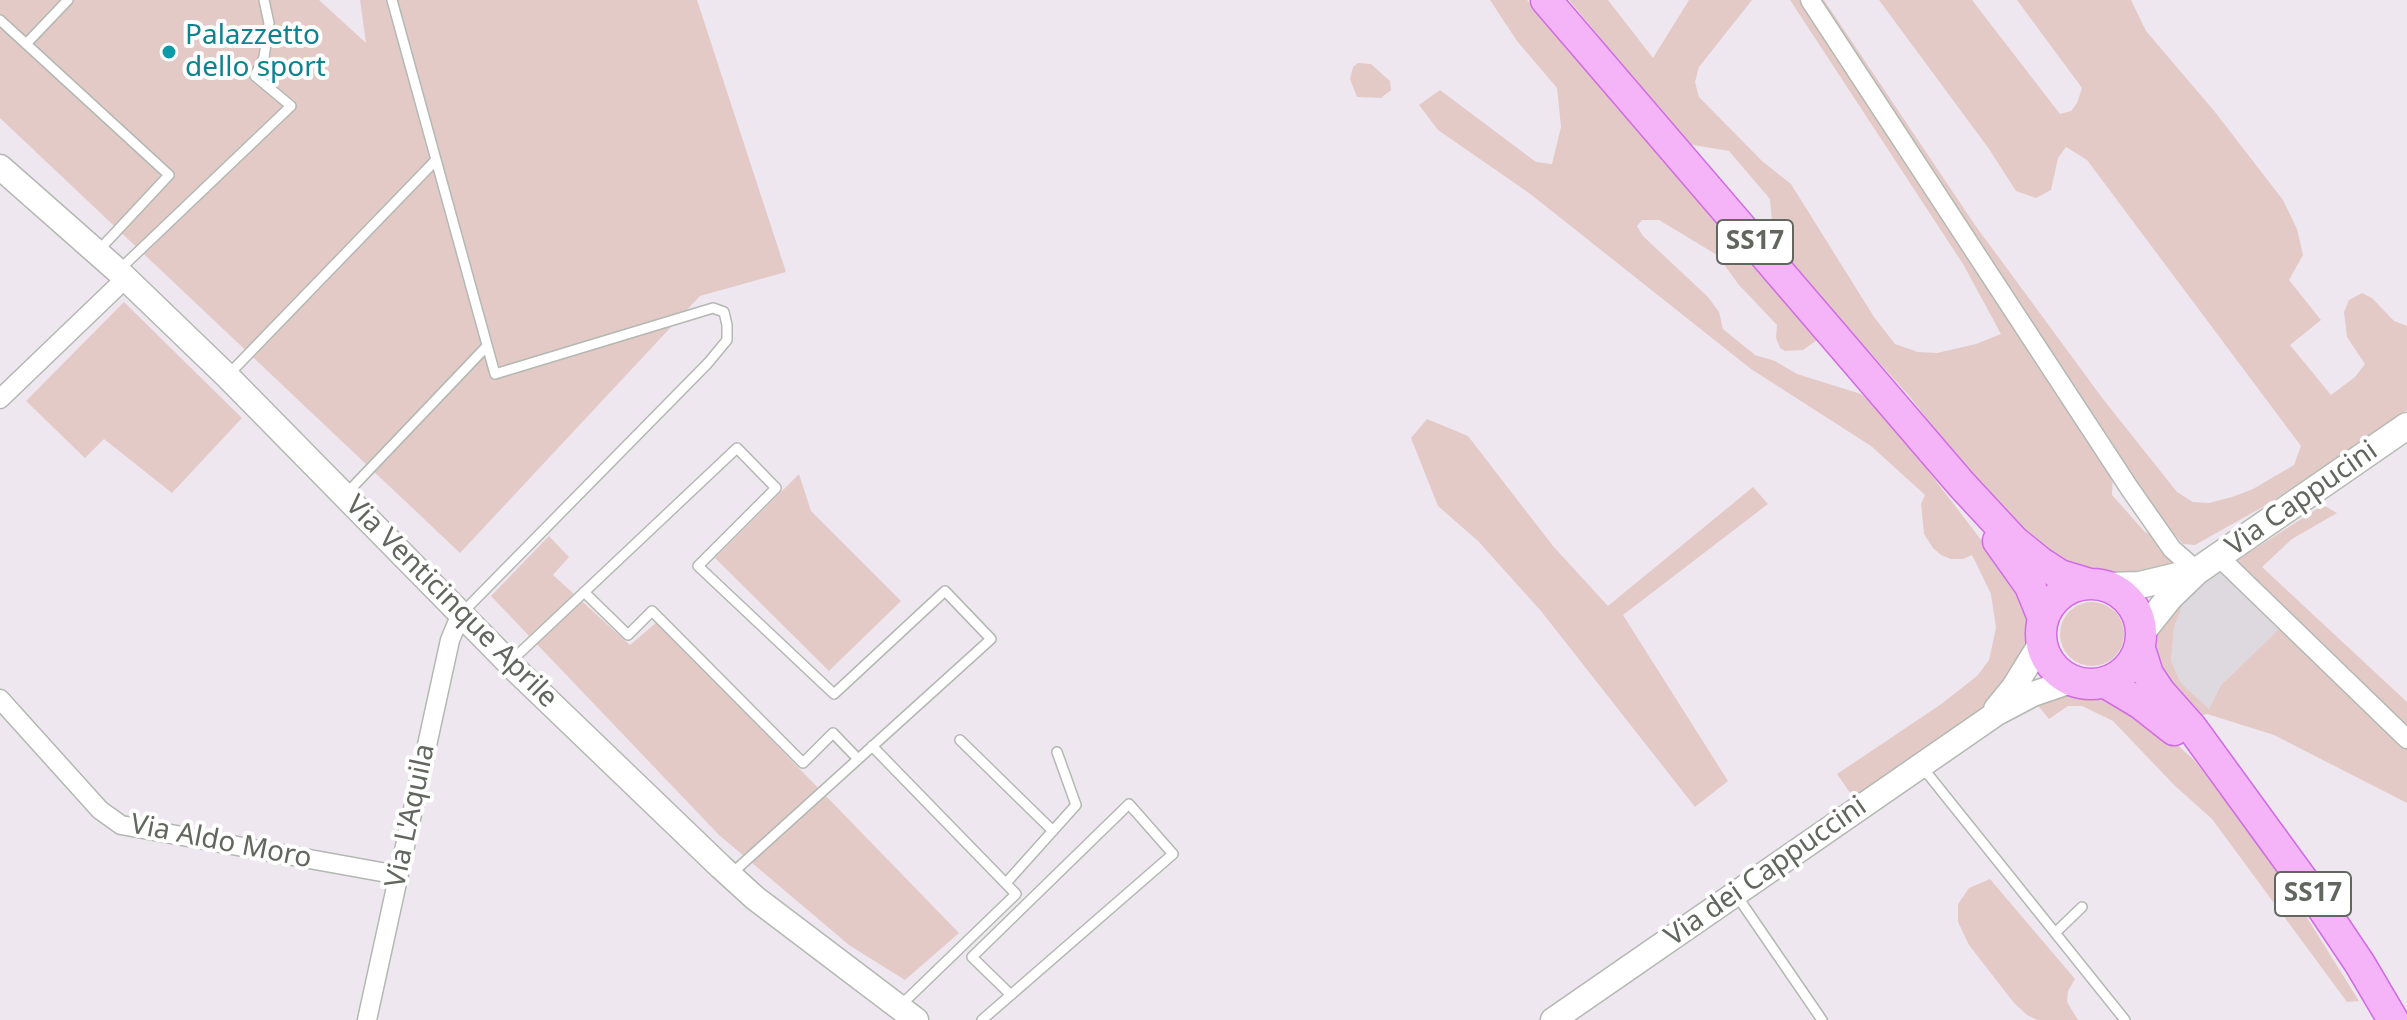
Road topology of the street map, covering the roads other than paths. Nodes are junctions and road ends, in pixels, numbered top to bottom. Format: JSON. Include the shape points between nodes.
{"nodes":[{"id":1,"x":68,"y":0,"type":"edge"},
{"id":2,"x":264,"y":0,"type":"edge"},
{"id":3,"x":392,"y":0,"type":"edge"},
{"id":4,"x":1546,"y":0,"type":"edge"},
{"id":5,"x":1810,"y":0,"type":"edge"},
{"id":6,"x":0,"y":20,"type":"edge"},
{"id":7,"x":26,"y":44,"type":"junction"},
{"id":8,"x":436,"y":160,"type":"junction"},
{"id":9,"x":0,"y":167,"type":"edge"},
{"id":10,"x":98,"y":252,"type":"junction"},
{"id":11,"x":122,"y":274,"type":"junction"},
{"id":12,"x":487,"y":346,"type":"junction"},
{"id":13,"x":227,"y":376,"type":"junction"},
{"id":14,"x":0,"y":399,"type":"edge"},
{"id":15,"x":2407,"y":426,"type":"edge"},
{"id":16,"x":1962,"y":485,"type":"junction"},
{"id":17,"x":345,"y":495,"type":"junction"},
{"id":18,"x":2208,"y":564,"type":"junction"},
{"id":19,"x":2098,"y":585,"type":"junction"},
{"id":20,"x":584,"y":592,"type":"junction"},
{"id":21,"x":461,"y":614,"type":"junction"},
{"id":22,"x":2042,"y":631,"type":"junction"},
{"id":23,"x":2141,"y":641,"type":"junction"},
{"id":24,"x":509,"y":663,"type":"junction"},
{"id":25,"x":2071,"y":681,"type":"junction"},
{"id":26,"x":2106,"y":683,"type":"junction"},
{"id":27,"x":0,"y":699,"type":"edge"},
{"id":28,"x":1980,"y":724,"type":"junction"},
{"id":29,"x":2407,"y":739,"type":"edge"},
{"id":30,"x":960,"y":740,"type":"dead end"},
{"id":31,"x":872,"y":746,"type":"junction"},
{"id":32,"x":1057,"y":752,"type":"dead end"},
{"id":33,"x":858,"y":759,"type":"junction"},
{"id":34,"x":1921,"y":766,"type":"junction"},
{"id":35,"x":2224,"y":774,"type":"junction"},
{"id":36,"x":1053,"y":831,"type":"junction"},
{"id":37,"x":398,"y":875,"type":"junction"},
{"id":38,"x":730,"y":875,"type":"junction"},
{"id":39,"x":1006,"y":883,"type":"junction"},
{"id":40,"x":1735,"y":893,"type":"junction"},
{"id":41,"x":2082,"y":907,"type":"dead end"},
{"id":42,"x":2055,"y":933,"type":"junction"},
{"id":43,"x":1011,"y":995,"type":"junction"},
{"id":44,"x":907,"y":1014,"type":"edge"},
{"id":45,"x":367,"y":1020,"type":"edge"},
{"id":46,"x":982,"y":1020,"type":"edge"},
{"id":47,"x":1553,"y":1020,"type":"edge"},
{"id":48,"x":1822,"y":1020,"type":"edge"},
{"id":49,"x":2125,"y":1020,"type":"edge"},
{"id":50,"x":2393,"y":1020,"type":"edge"}],
"edges":[{"from":1,"to":7,"type":"lane"},
{"from":2,"to":11,"type":"lane","via":[[269,23],[255,76],[291,106]]},
{"from":3,"to":8,"type":"lane"},
{"from":4,"to":16,"type":"main road","number":"SS17"},
{"from":5,"to":18,"type":"street","via":[[2172,549]]},
{"from":6,"to":7,"type":"lane"},
{"from":7,"to":10,"type":"lane","via":[[169,175]]},
{"from":8,"to":12,"type":"lane"},
{"from":8,"to":13,"type":"lane"},
{"from":9,"to":10,"type":"street","name":"Via Venticinque Aprile"},
{"from":10,"to":11,"type":"street","name":"Via Venticinque Aprile"},
{"from":11,"to":13,"type":"street","name":"Via Venticinque Aprile"},
{"from":11,"to":14,"type":"street"},
{"from":12,"to":17,"type":"lane"},
{"from":12,"to":21,"type":"lane","via":[[495,374],[713,308],[724,312],[727,325],[727,340],[708,363]]},
{"from":13,"to":17,"type":"street","name":"Via Venticinque Aprile"},
{"from":15,"to":18,"type":"main road","name":"Via Cappucini"},
{"from":16,"to":19,"type":"main road","number":"SS17","via":[[2040,562],[2060,575]]},
{"from":16,"to":22,"type":"main road","number":"SS17","via":[[2030,586]]},
{"from":17,"to":21,"type":"street","name":"Via Venticinque Aprile"},
{"from":18,"to":19,"type":"main road","name":"Via Cappucini","via":[[2140,585]]},
{"from":18,"to":23,"type":"main road","name":"Via Cappucini","via":[[2163,605]]},
{"from":18,"to":29,"type":"street"},
{"from":19,"to":22,"type":"main road","via":[[2074,586],[2061,593],[2050,604]]},
{"from":19,"to":23,"type":"main road","number":"SS17","via":[[2120,592],[2131,603],[2139,617]]},
{"from":20,"to":24,"type":"lane"},
{"from":20,"to":31,"type":"lane","via":[[737,448],[776,488],[698,566],[834,694],[945,591],[991,639]]},
{"from":20,"to":33,"type":"lane","via":[[628,635],[652,611],[803,763],[833,733]]},
{"from":21,"to":24,"type":"street","name":"Via Venticinque Aprile"},
{"from":21,"to":37,"type":"street","name":"Via L'Aquila","via":[[450,640]]},
{"from":22,"to":25,"type":"main road","number":"SS17","via":[[2052,665]]},
{"from":22,"to":28,"type":"street","name":"Via dei Cappuccini","via":[[2014,687]]},
{"from":23,"to":26,"type":"main road","via":[[2127,669]]},
{"from":23,"to":35,"type":"main road","number":"SS17","via":[[2154,683]]},
{"from":24,"to":38,"type":"street","name":"Via Venticinque Aprile"},
{"from":25,"to":26,"type":"main road","number":"SS17"},
{"from":25,"to":28,"type":"street","name":"Via dei Cappuccini","via":[[2033,694]]},
{"from":26,"to":35,"type":"main road","number":"SS17","via":[[2141,704]]},
{"from":27,"to":37,"type":"street","name":"Via Aldo Moro","via":[[100,810],[121,825]]},
{"from":28,"to":34,"type":"street","name":"Via dei Cappuccini"},
{"from":30,"to":36,"type":"lane"},
{"from":31,"to":33,"type":"lane"},
{"from":31,"to":39,"type":"lane"},
{"from":32,"to":36,"type":"lane","via":[[1076,805]]},
{"from":33,"to":38,"type":"lane"},
{"from":34,"to":40,"type":"street","name":"Via dei Cappuccini"},
{"from":34,"to":42,"type":"lane"},
{"from":35,"to":50,"type":"main road","number":"SS17","via":[[2315,897]]},
{"from":36,"to":39,"type":"lane"},
{"from":37,"to":45,"type":"street","name":"Via L'Aquila"},
{"from":38,"to":44,"type":"street","name":"Via Venticinque Aprile"},
{"from":39,"to":44,"type":"lane","via":[[1016,894]]},
{"from":40,"to":47,"type":"street","name":"Via dei Cappuccini"},
{"from":40,"to":48,"type":"lane"},
{"from":41,"to":42,"type":"lane"},
{"from":42,"to":49,"type":"lane"},
{"from":43,"to":43,"type":"lane","via":[[1173,854],[1129,804],[972,957]]},
{"from":43,"to":46,"type":"lane"}]}
